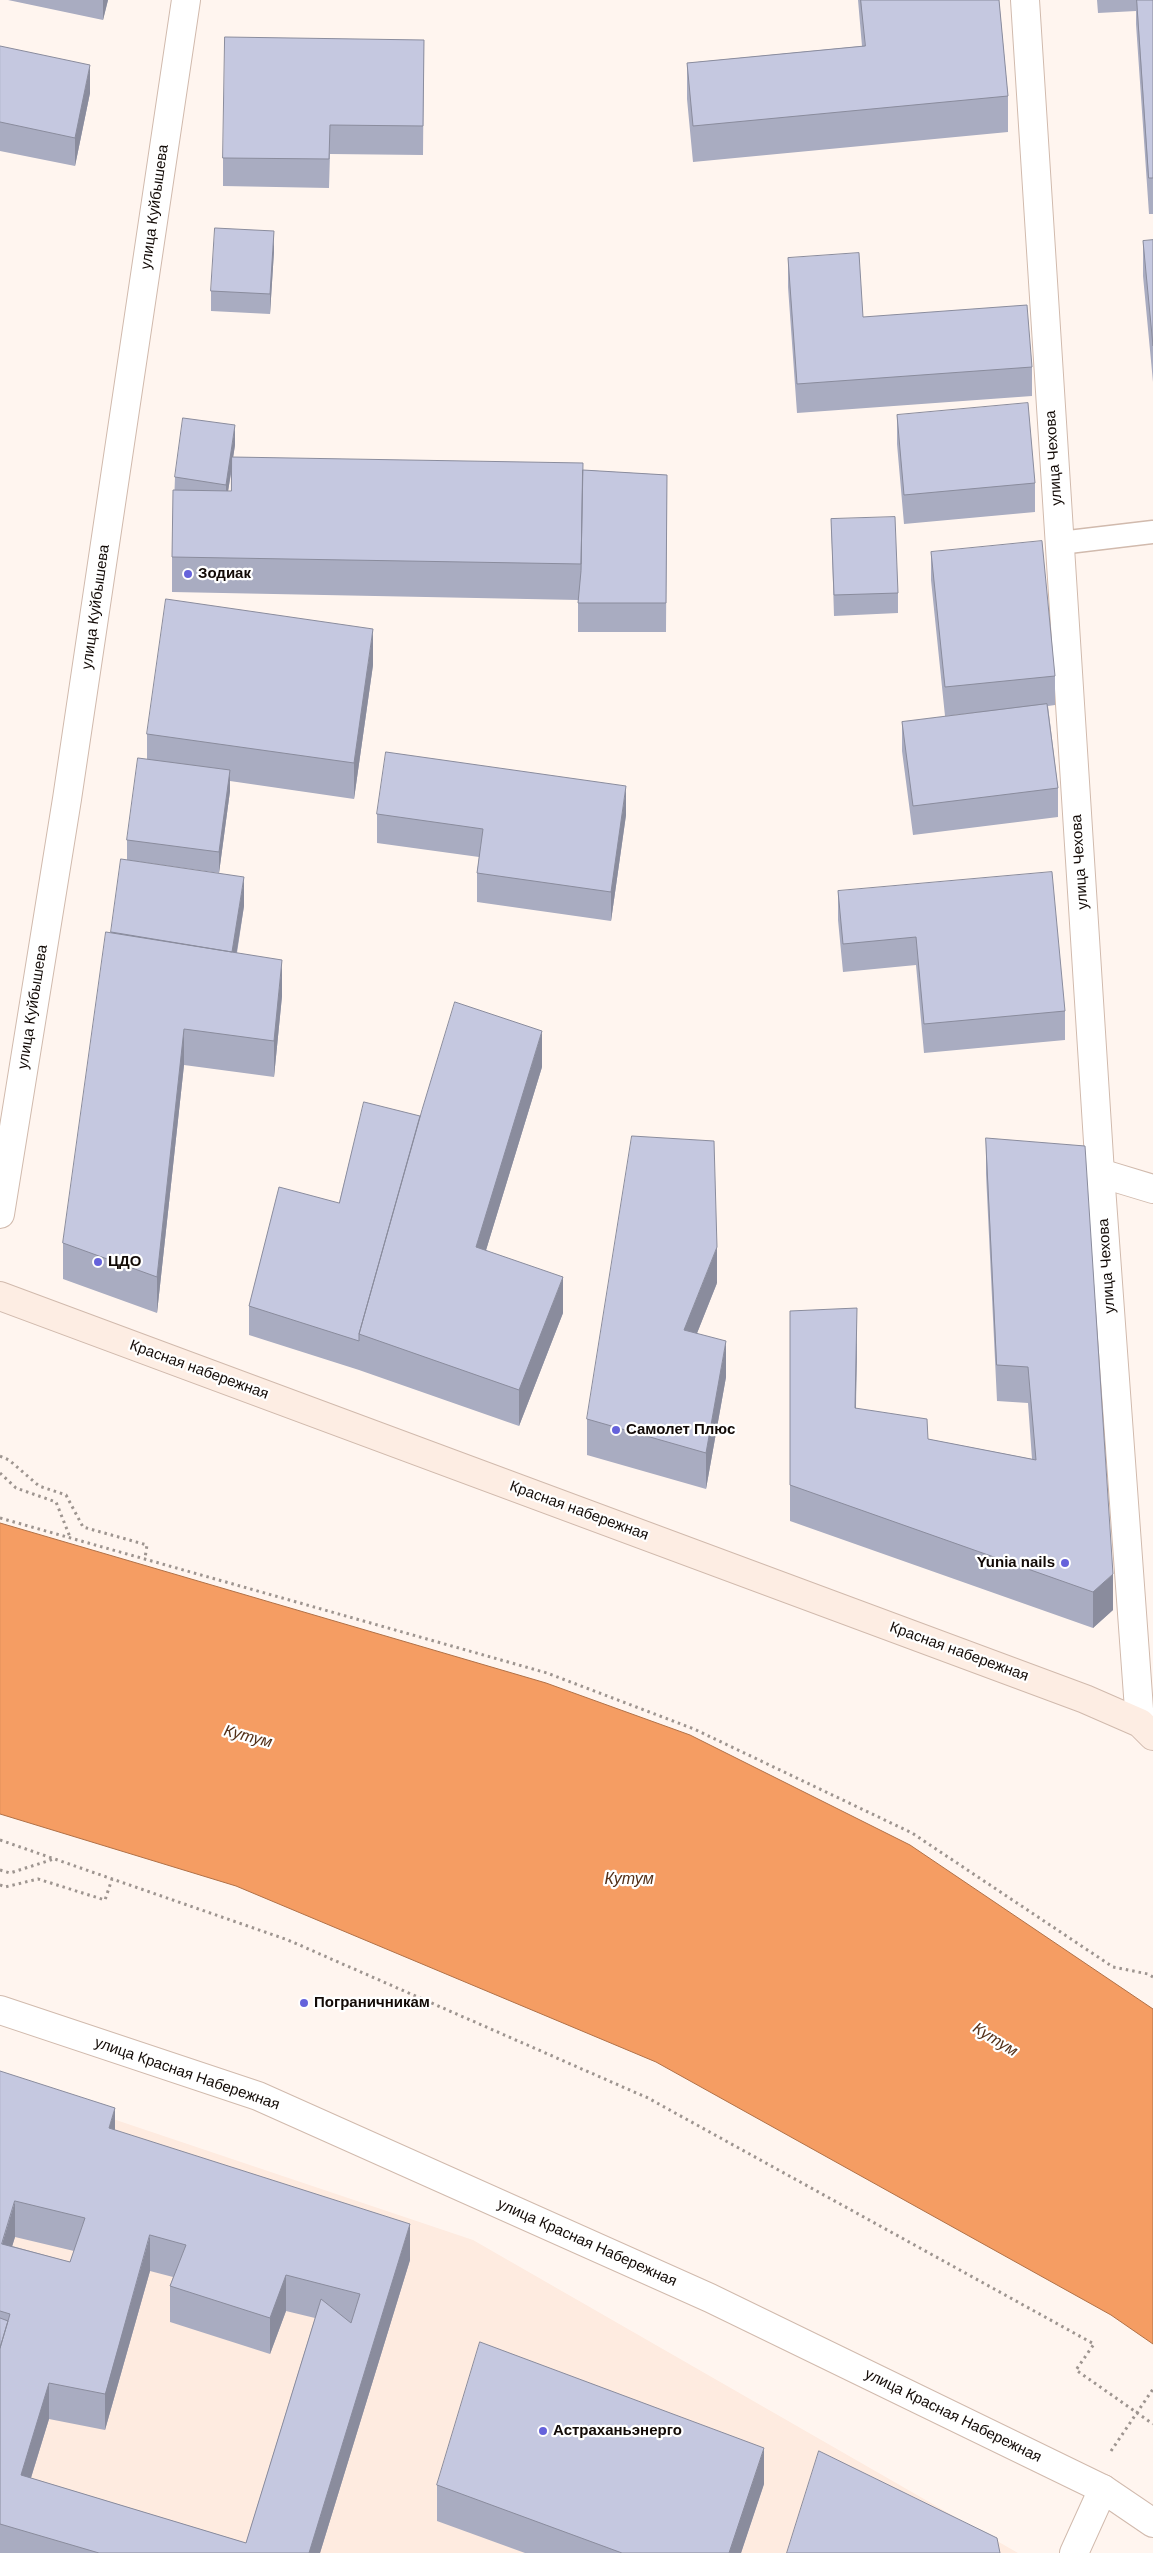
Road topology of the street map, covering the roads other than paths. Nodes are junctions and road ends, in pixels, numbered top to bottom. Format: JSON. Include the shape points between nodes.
{"nodes":[{"id":1,"x":186,"y":0,"type":"edge"},
{"id":2,"x":1025,"y":0,"type":"edge"},
{"id":3,"x":1153,"y":532,"type":"edge"},
{"id":4,"x":1060,"y":543,"type":"junction"},
{"id":5,"x":1100,"y":1173,"type":"junction"},
{"id":6,"x":1153,"y":1189,"type":"edge"},
{"id":7,"x":0,"y":1214,"type":"edge"},
{"id":8,"x":0,"y":1296,"type":"edge"},
{"id":9,"x":1146,"y":1730,"type":"edge"},
{"id":10,"x":0,"y":2010,"type":"edge"},
{"id":11,"x":1103,"y":2489,"type":"junction"},
{"id":12,"x":1153,"y":2523,"type":"edge"},
{"id":13,"x":1074,"y":2553,"type":"edge"}],
"edges":[{"from":1,"to":7,"type":"street","name":"улица Куйбышева","via":[[67,799]]},
{"from":2,"to":4,"type":"street","name":"улица Чехова"},
{"from":3,"to":4,"type":"lane"},
{"from":4,"to":5,"type":"street","name":"улица Чехова"},
{"from":5,"to":6,"type":"street"},
{"from":5,"to":9,"type":"street","name":"улица Чехова"},
{"from":8,"to":9,"type":"main road","name":"Красная набережная","via":[[1085,1698]]},
{"from":10,"to":11,"type":"street","name":"улица Красная Набережная","via":[[258,2096],[710,2298]]},
{"from":11,"to":12,"type":"street","name":"улица Красная Набережная"},
{"from":11,"to":13,"type":"street"}]}
